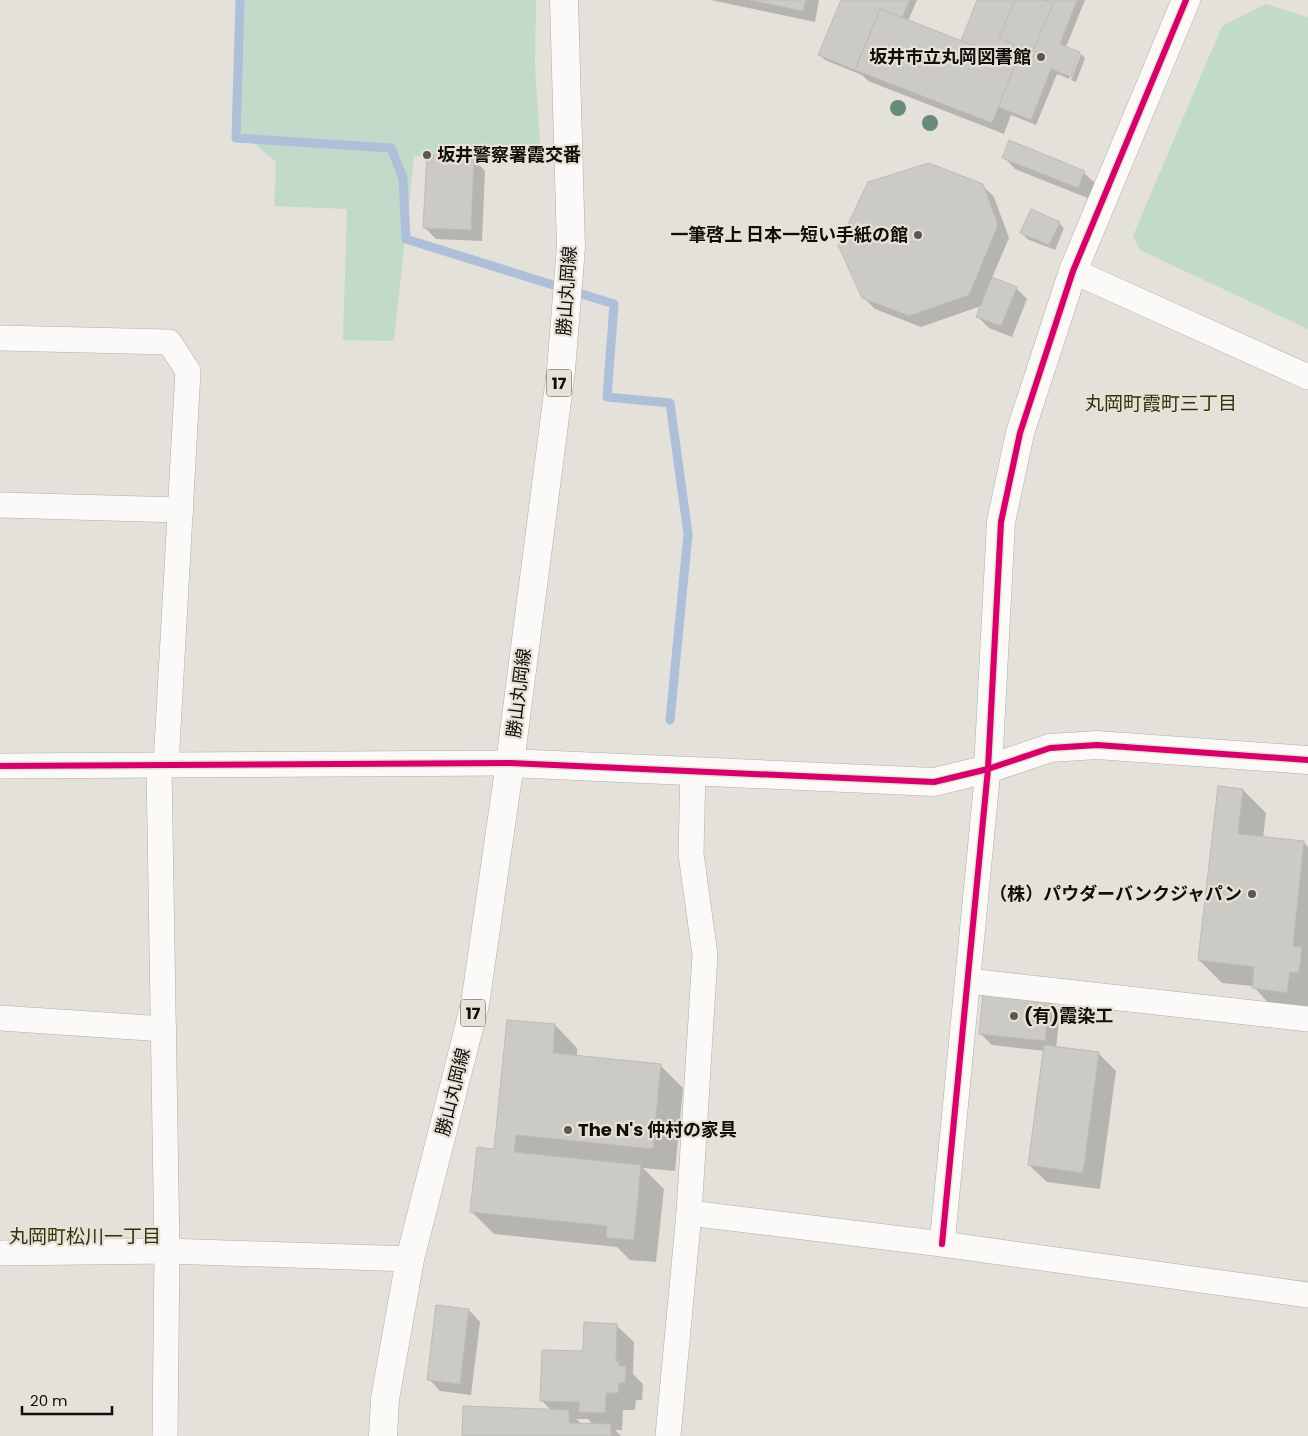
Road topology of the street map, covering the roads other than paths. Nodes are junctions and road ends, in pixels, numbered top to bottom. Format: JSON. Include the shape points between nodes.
{"nodes":[{"id":1,"x":564,"y":0,"type":"edge"},
{"id":2,"x":1186,"y":0,"type":"edge"},
{"id":3,"x":1073,"y":271,"type":"junction"},
{"id":4,"x":0,"y":338,"type":"edge"},
{"id":5,"x":1308,"y":377,"type":"edge"},
{"id":6,"x":0,"y":505,"type":"edge"},
{"id":7,"x":181,"y":510,"type":"junction"},
{"id":8,"x":1308,"y":760,"type":"edge"},
{"id":9,"x":510,"y":763,"type":"junction"},
{"id":10,"x":162,"y":765,"type":"junction"},
{"id":11,"x":0,"y":766,"type":"edge"},
{"id":12,"x":988,"y":769,"type":"junction"},
{"id":13,"x":693,"y":770,"type":"junction"},
{"id":14,"x":968,"y":981,"type":"junction"},
{"id":15,"x":0,"y":1018,"type":"edge"},
{"id":16,"x":1308,"y":1019,"type":"edge"},
{"id":17,"x":164,"y":1030,"type":"junction"},
{"id":18,"x":689,"y":1213,"type":"junction"},
{"id":19,"x":942,"y":1244,"type":"junction"},
{"id":20,"x":167,"y":1251,"type":"junction"},
{"id":21,"x":0,"y":1253,"type":"edge"},
{"id":22,"x":410,"y":1259,"type":"junction"},
{"id":23,"x":1308,"y":1295,"type":"edge"},
{"id":24,"x":166,"y":1436,"type":"edge"},
{"id":25,"x":383,"y":1436,"type":"edge"},
{"id":26,"x":668,"y":1436,"type":"edge"}],
"edges":[{"from":1,"to":9,"type":"street","name":"勝山丸岡線","number":"17","via":[[571,247],[561,370]]},
{"from":2,"to":3,"type":"street"},
{"from":3,"to":5,"type":"street"},
{"from":3,"to":12,"type":"street","via":[[1020,433],[1001,522]]},
{"from":4,"to":7,"type":"street","via":[[169,342],[188,371]]},
{"from":6,"to":7,"type":"street"},
{"from":7,"to":10,"type":"street"},
{"from":8,"to":12,"type":"street","via":[[1097,745],[1050,748]]},
{"from":9,"to":10,"type":"street"},
{"from":9,"to":13,"type":"street"},
{"from":9,"to":22,"type":"street","name":"勝山丸岡線","number":"17","via":[[475,1004]]},
{"from":10,"to":11,"type":"street"},
{"from":10,"to":17,"type":"street"},
{"from":12,"to":13,"type":"street","via":[[934,782]]},
{"from":12,"to":14,"type":"street"},
{"from":13,"to":18,"type":"street","via":[[692,854],[704,955]]},
{"from":14,"to":16,"type":"street"},
{"from":14,"to":19,"type":"street"},
{"from":15,"to":17,"type":"street"},
{"from":17,"to":20,"type":"street"},
{"from":18,"to":19,"type":"street"},
{"from":18,"to":26,"type":"street"},
{"from":19,"to":23,"type":"street"},
{"from":20,"to":21,"type":"street"},
{"from":20,"to":22,"type":"street"},
{"from":20,"to":24,"type":"street"},
{"from":22,"to":25,"type":"street","name":"勝山丸岡線","number":"17","via":[[385,1399]]}]}
